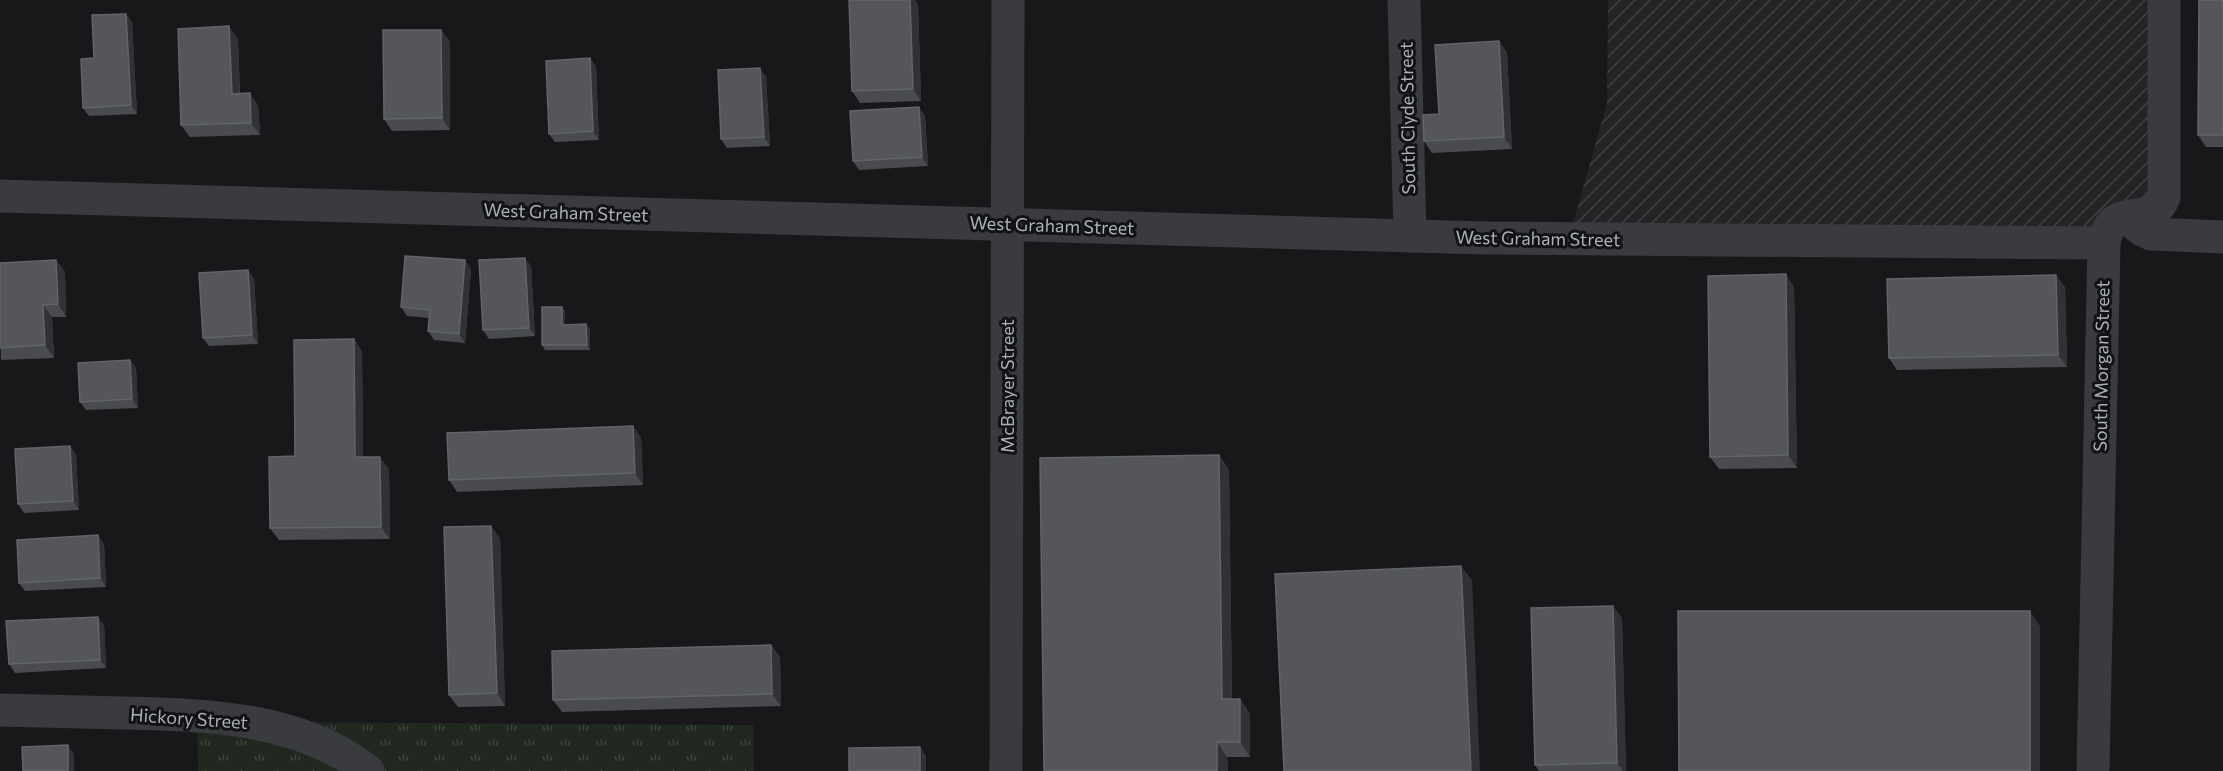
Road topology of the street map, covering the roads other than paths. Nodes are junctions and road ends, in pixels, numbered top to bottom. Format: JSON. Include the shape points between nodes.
{"nodes":[{"id":1,"x":1008,"y":0,"type":"edge"},
{"id":2,"x":1404,"y":0,"type":"edge"},
{"id":3,"x":2164,"y":0,"type":"edge"},
{"id":4,"x":0,"y":196,"type":"edge"},
{"id":5,"x":2126,"y":216,"type":"junction"},
{"id":6,"x":1007,"y":224,"type":"junction"},
{"id":7,"x":1410,"y":236,"type":"junction"},
{"id":8,"x":2223,"y":237,"type":"edge"},
{"id":9,"x":2104,"y":243,"type":"junction"},
{"id":10,"x":0,"y":710,"type":"edge"},
{"id":11,"x":368,"y":771,"type":"edge"},
{"id":12,"x":1006,"y":771,"type":"edge"},
{"id":13,"x":2093,"y":771,"type":"edge"}],
"edges":[{"from":1,"to":6,"type":"street","name":"McBrayer Street"},
{"from":2,"to":7,"type":"street","name":"South Clyde Street"},
{"from":3,"to":5,"type":"street","via":[[2164,197],[2159,207],[2148,213]]},
{"from":4,"to":6,"type":"street","name":"West Graham Street"},
{"from":5,"to":8,"type":"street","via":[[2151,234]]},
{"from":5,"to":9,"type":"street","via":[[2108,227]]},
{"from":6,"to":7,"type":"street","name":"West Graham Street"},
{"from":6,"to":12,"type":"street","name":"McBrayer Street"},
{"from":7,"to":9,"type":"street","name":"West Graham Street"},
{"from":9,"to":13,"type":"street","name":"South Morgan Street"},
{"from":10,"to":11,"type":"street","name":"Hickory Street","via":[[197,715],[253,722],[313,740]]}]}
